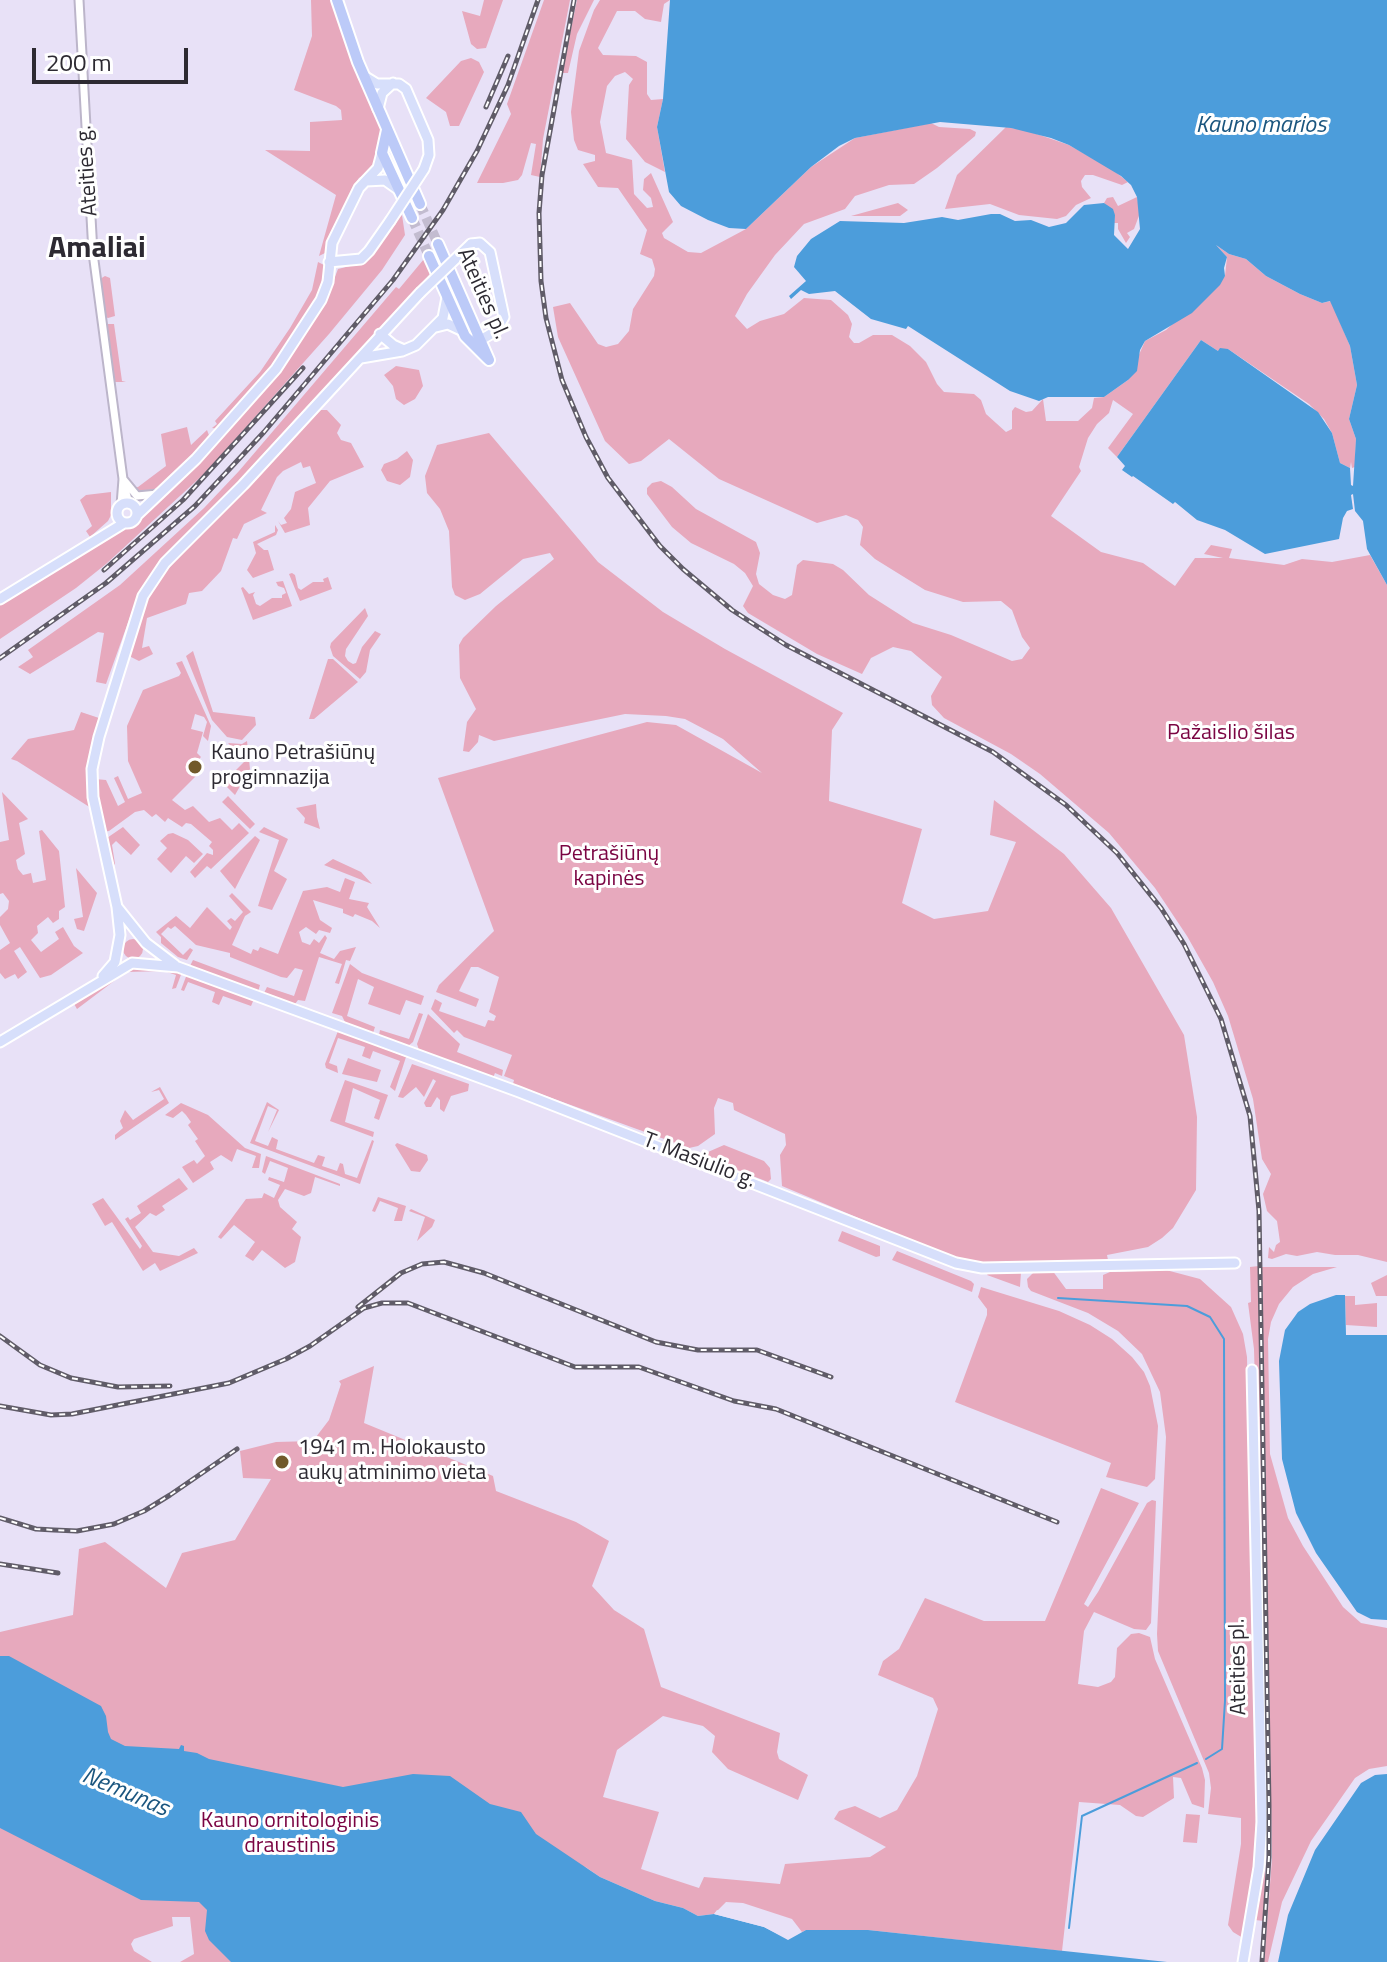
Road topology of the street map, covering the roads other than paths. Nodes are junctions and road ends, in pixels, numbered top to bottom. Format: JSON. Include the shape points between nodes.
{"nodes":[{"id":1,"x":79,"y":0,"type":"edge"},
{"id":2,"x":337,"y":0,"type":"edge"},
{"id":3,"x":364,"y":76,"type":"junction"},
{"id":4,"x":393,"y":83,"type":"junction"},
{"id":5,"x":378,"y":109,"type":"junction"},
{"id":6,"x":387,"y":130,"type":"junction"},
{"id":7,"x":382,"y":153,"type":"junction"},
{"id":8,"x":366,"y":181,"type":"junction"},
{"id":9,"x":400,"y":192,"type":"junction"},
{"id":10,"x":420,"y":204,"type":"tunnel mouth"},
{"id":11,"x":412,"y":218,"type":"tunnel mouth"},
{"id":12,"x":438,"y":244,"type":"tunnel mouth"},
{"id":13,"x":429,"y":256,"type":"tunnel mouth"},
{"id":14,"x":329,"y":262,"type":"junction"},
{"id":15,"x":447,"y":297,"type":"junction"},
{"id":16,"x":471,"y":320,"type":"junction"},
{"id":17,"x":436,"y":327,"type":"junction"},
{"id":18,"x":499,"y":327,"type":"junction"},
{"id":19,"x":460,"y":328,"type":"junction"},
{"id":20,"x":380,"y":334,"type":"junction"},
{"id":21,"x":491,"y":334,"type":"junction"},
{"id":22,"x":480,"y":339,"type":"junction"},
{"id":23,"x":406,"y":349,"type":"junction"},
{"id":24,"x":489,"y":360,"type":"junction"},
{"id":25,"x":355,"y":362,"type":"junction"},
{"id":26,"x":123,"y":481,"type":"junction"},
{"id":27,"x":157,"y":496,"type":"junction"},
{"id":28,"x":127,"y":511,"type":"junction"},
{"id":29,"x":0,"y":599,"type":"edge"},
{"id":30,"x":117,"y":907,"type":"junction"},
{"id":31,"x":144,"y":940,"type":"junction"},
{"id":32,"x":119,"y":946,"type":"junction"},
{"id":33,"x":134,"y":962,"type":"junction"},
{"id":34,"x":178,"y":967,"type":"junction"},
{"id":35,"x":94,"y":984,"type":"junction"},
{"id":36,"x":0,"y":1042,"type":"edge"},
{"id":37,"x":1235,"y":1263,"type":"dead end"},
{"id":38,"x":1252,"y":1370,"type":"dead end"},
{"id":39,"x":1243,"y":1962,"type":"edge"}],
"edges":[{"from":1,"to":26,"type":"street","name":"Ateities g.","via":[[96,283]]},
{"from":2,"to":3,"type":"highway"},
{"from":3,"to":4,"type":"main road","via":[[377,84]]},
{"from":3,"to":5,"type":"highway"},
{"from":4,"to":5,"type":"main road","via":[[382,93]]},
{"from":4,"to":14,"type":"main road","bridge":true,"via":[[408,92],[428,140],[424,169],[361,259]]},
{"from":5,"to":6,"type":"highway"},
{"from":6,"to":7,"type":"highway"},
{"from":6,"to":10,"type":"highway"},
{"from":7,"to":8,"type":"main road"},
{"from":7,"to":9,"type":"highway"},
{"from":8,"to":9,"type":"main road","via":[[385,180]]},
{"from":8,"to":14,"type":"main road","via":[[332,243]]},
{"from":9,"to":11,"type":"highway"},
{"from":12,"to":16,"type":"highway","name":"Ateities pl."},
{"from":13,"to":15,"type":"highway","name":"Ateities pl."},
{"from":14,"to":27,"type":"main road","via":[[321,300],[276,369]]},
{"from":15,"to":17,"type":"main road","via":[[446,313]]},
{"from":15,"to":19,"type":"highway","name":"Ateities pl."},
{"from":16,"to":18,"type":"main road","via":[[485,329]]},
{"from":16,"to":22,"type":"highway","name":"Ateities pl."},
{"from":17,"to":19,"type":"main road"},
{"from":17,"to":23,"type":"main road"},
{"from":18,"to":20,"type":"main road","bridge":true,"via":[[503,313],[491,256],[484,245],[471,244]]},
{"from":18,"to":21,"type":"main road"},
{"from":19,"to":22,"type":"main road"},
{"from":19,"to":24,"type":"highway","name":"Ateities pl."},
{"from":20,"to":23,"type":"main road"},
{"from":20,"to":25,"type":"main road"},
{"from":21,"to":22,"type":"main road"},
{"from":21,"to":24,"type":"main road"},
{"from":22,"to":24,"type":"highway","name":"Ateities pl."},
{"from":23,"to":25,"type":"main road"},
{"from":25,"to":30,"type":"main road","via":[[158,572],[138,608],[92,777]]},
{"from":26,"to":27,"type":"street","via":[[137,496]]},
{"from":26,"to":28,"type":"street","name":"Ateities g."},
{"from":27,"to":28,"type":"main road"},
{"from":28,"to":29,"type":"main road","via":[[99,538]]},
{"from":30,"to":31,"type":"main road","name":"T. Masiulio g."},
{"from":30,"to":32,"type":"main road"},
{"from":31,"to":32,"type":"main road","via":[[129,935]]},
{"from":31,"to":33,"type":"main road","via":[[145,956]]},
{"from":31,"to":34,"type":"main road","name":"T. Masiulio g."},
{"from":32,"to":33,"type":"main road","via":[[123,958]]},
{"from":32,"to":35,"type":"main road","via":[[111,968]]},
{"from":33,"to":34,"type":"main road","name":"T. Masiulio g."},
{"from":33,"to":35,"type":"main road"},
{"from":34,"to":37,"type":"main road","name":"T. Masiulio g.","via":[[531,1096],[956,1263],[982,1268]]},
{"from":35,"to":36,"type":"main road"},
{"from":38,"to":39,"type":"main road","name":"Ateities pl.","via":[[1262,1822]]}]}
